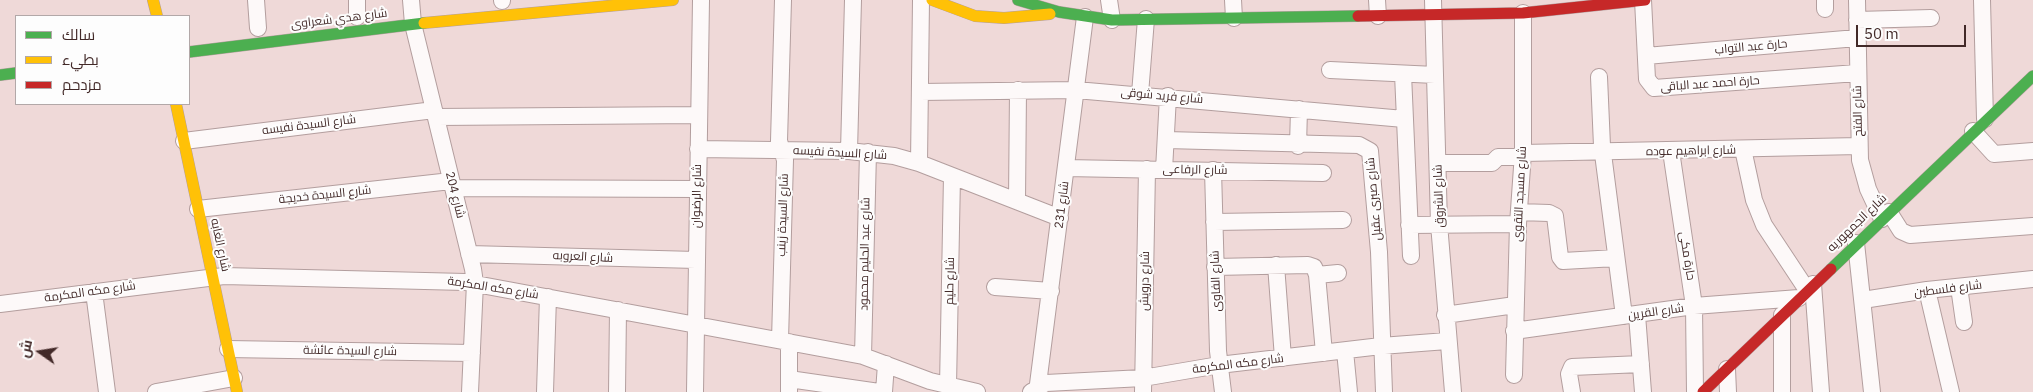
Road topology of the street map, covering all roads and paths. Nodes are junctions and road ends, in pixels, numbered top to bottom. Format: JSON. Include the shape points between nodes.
{"nodes":[{"id":1,"x":153,"y":0,"type":"edge"},
{"id":2,"x":256,"y":0,"type":"edge"},
{"id":3,"x":357,"y":0,"type":"edge"},
{"id":4,"x":508,"y":0,"type":"edge"},
{"id":5,"x":672,"y":0,"type":"edge"},
{"id":6,"x":701,"y":0,"type":"edge"},
{"id":7,"x":783,"y":0,"type":"edge"},
{"id":8,"x":853,"y":0,"type":"edge"},
{"id":9,"x":921,"y":0,"type":"edge"},
{"id":10,"x":932,"y":0,"type":"edge"},
{"id":11,"x":1018,"y":0,"type":"edge"},
{"id":12,"x":1109,"y":0,"type":"edge"},
{"id":13,"x":1234,"y":0,"type":"edge"},
{"id":14,"x":1315,"y":0,"type":"edge"},
{"id":15,"x":1644,"y":0,"type":"edge"},
{"id":16,"x":1857,"y":0,"type":"edge"},
{"id":17,"x":1982,"y":0,"type":"edge"},
{"id":18,"x":499,"y":1,"type":"edge"},
{"id":19,"x":1607,"y":2,"type":"edge"},
{"id":20,"x":1547,"y":6,"type":"edge"},
{"id":21,"x":1377,"y":8,"type":"edge"},
{"id":22,"x":1434,"y":8,"type":"edge"},
{"id":23,"x":411,"y":11,"type":"edge"},
{"id":24,"x":1059,"y":12,"type":"junction"},
{"id":25,"x":1523,"y":13,"type":"junction"},
{"id":26,"x":157,"y":15,"type":"edge"},
{"id":27,"x":356,"y":17,"type":"dead end"},
{"id":28,"x":1085,"y":17,"type":"junction"},
{"id":29,"x":1316,"y":17,"type":"junction"},
{"id":30,"x":1234,"y":18,"type":"junction"},
{"id":31,"x":1930,"y":18,"type":"dead end"},
{"id":32,"x":1146,"y":19,"type":"junction"},
{"id":33,"x":1112,"y":20,"type":"junction"},
{"id":34,"x":1857,"y":20,"type":"junction"},
{"id":35,"x":258,"y":28,"type":"dead end"},
{"id":36,"x":1857,"y":38,"type":"junction"},
{"id":37,"x":190,"y":52,"type":"edge"},
{"id":38,"x":1646,"y":56,"type":"junction"},
{"id":39,"x":1330,"y":70,"type":"dead end"},
{"id":40,"x":15,"y":73,"type":"edge"},
{"id":41,"x":1857,"y":73,"type":"junction"},
{"id":42,"x":1403,"y":74,"type":"junction"},
{"id":43,"x":0,"y":75,"type":"edge"},
{"id":44,"x":1436,"y":75,"type":"junction"},
{"id":45,"x":2033,"y":76,"type":"edge"},
{"id":46,"x":1599,"y":77,"type":"dead end"},
{"id":47,"x":1018,"y":90,"type":"junction"},
{"id":48,"x":1076,"y":90,"type":"junction"},
{"id":49,"x":920,"y":92,"type":"junction"},
{"id":50,"x":1140,"y":94,"type":"junction"},
{"id":51,"x":1168,"y":96,"type":"junction"},
{"id":52,"x":176,"y":105,"type":"edge"},
{"id":53,"x":1299,"y":109,"type":"junction"},
{"id":54,"x":435,"y":114,"type":"junction"},
{"id":55,"x":699,"y":115,"type":"junction"},
{"id":56,"x":1404,"y":119,"type":"junction"},
{"id":57,"x":1985,"y":119,"type":"junction"},
{"id":58,"x":1973,"y":131,"type":"junction"},
{"id":59,"x":184,"y":140,"type":"junction"},
{"id":60,"x":1166,"y":140,"type":"junction"},
{"id":61,"x":1298,"y":146,"type":"junction"},
{"id":62,"x":1859,"y":146,"type":"junction"},
{"id":63,"x":698,"y":149,"type":"junction"},
{"id":64,"x":1744,"y":149,"type":"junction"},
{"id":65,"x":782,"y":150,"type":"junction"},
{"id":66,"x":849,"y":151,"type":"junction"},
{"id":67,"x":1671,"y":151,"type":"junction"},
{"id":68,"x":2033,"y":151,"type":"edge"},
{"id":69,"x":868,"y":152,"type":"junction"},
{"id":70,"x":1603,"y":152,"type":"junction"},
{"id":71,"x":1522,"y":155,"type":"junction"},
{"id":72,"x":919,"y":162,"type":"junction"},
{"id":73,"x":1438,"y":162,"type":"junction"},
{"id":74,"x":1066,"y":168,"type":"junction"},
{"id":75,"x":1147,"y":169,"type":"junction"},
{"id":76,"x":1164,"y":170,"type":"junction"},
{"id":77,"x":1213,"y":170,"type":"junction"},
{"id":78,"x":1323,"y":174,"type":"dead end"},
{"id":79,"x":952,"y":176,"type":"junction"},
{"id":80,"x":452,"y":184,"type":"junction"},
{"id":81,"x":698,"y":189,"type":"junction"},
{"id":82,"x":1017,"y":201,"type":"junction"},
{"id":83,"x":198,"y":208,"type":"junction"},
{"id":84,"x":1885,"y":215,"type":"junction"},
{"id":85,"x":1060,"y":218,"type":"junction"},
{"id":86,"x":1518,"y":218,"type":"junction"},
{"id":87,"x":1343,"y":220,"type":"dead end"},
{"id":88,"x":1214,"y":222,"type":"junction"},
{"id":89,"x":1409,"y":224,"type":"junction"},
{"id":90,"x":1439,"y":224,"type":"junction"},
{"id":91,"x":2033,"y":226,"type":"edge"},
{"id":92,"x":1856,"y":243,"type":"junction"},
{"id":93,"x":470,"y":254,"type":"junction"},
{"id":94,"x":1411,"y":256,"type":"dead end"},
{"id":95,"x":1616,"y":258,"type":"junction"},
{"id":96,"x":696,"y":260,"type":"junction"},
{"id":97,"x":1276,"y":265,"type":"junction"},
{"id":98,"x":1215,"y":267,"type":"junction"},
{"id":99,"x":1338,"y":273,"type":"dead end"},
{"id":100,"x":1317,"y":275,"type":"junction"},
{"id":101,"x":212,"y":276,"type":"junction"},
{"id":102,"x":2033,"y":280,"type":"edge"},
{"id":103,"x":475,"y":283,"type":"junction"},
{"id":104,"x":995,"y":287,"type":"dead end"},
{"id":105,"x":1959,"y":287,"type":"junction"},
{"id":106,"x":1927,"y":290,"type":"junction"},
{"id":107,"x":1051,"y":291,"type":"junction"},
{"id":108,"x":1807,"y":291,"type":"junction"},
{"id":109,"x":94,"y":292,"type":"junction"},
{"id":110,"x":548,"y":297,"type":"junction"},
{"id":111,"x":1862,"y":300,"type":"junction"},
{"id":112,"x":0,"y":304,"type":"edge"},
{"id":113,"x":1515,"y":305,"type":"junction"},
{"id":114,"x":1694,"y":306,"type":"junction"},
{"id":115,"x":618,"y":310,"type":"junction"},
{"id":116,"x":1630,"y":315,"type":"junction"},
{"id":117,"x":1782,"y":315,"type":"junction"},
{"id":118,"x":1445,"y":316,"type":"junction"},
{"id":119,"x":1964,"y":322,"type":"dead end"},
{"id":120,"x":696,"y":325,"type":"junction"},
{"id":121,"x":1514,"y":331,"type":"junction"},
{"id":122,"x":785,"y":341,"type":"junction"},
{"id":123,"x":1447,"y":341,"type":"junction"},
{"id":124,"x":1381,"y":346,"type":"junction"},
{"id":125,"x":228,"y":349,"type":"junction"},
{"id":126,"x":1346,"y":350,"type":"junction"},
{"id":127,"x":472,"y":353,"type":"junction"},
{"id":128,"x":1324,"y":353,"type":"junction"},
{"id":129,"x":863,"y":356,"type":"junction"},
{"id":130,"x":1283,"y":358,"type":"junction"},
{"id":131,"x":886,"y":364,"type":"junction"},
{"id":132,"x":1641,"y":364,"type":"junction"},
{"id":133,"x":1219,"y":365,"type":"junction"},
{"id":134,"x":1726,"y":369,"type":"junction"},
{"id":135,"x":1514,"y":375,"type":"dead end"},
{"id":136,"x":236,"y":385,"type":"edge"},
{"id":137,"x":1143,"y":385,"type":"edge"},
{"id":138,"x":789,"y":386,"type":"edge"},
{"id":139,"x":948,"y":386,"type":"junction"},
{"id":140,"x":1035,"y":390,"type":"edge"},
{"id":141,"x":107,"y":392,"type":"edge"},
{"id":142,"x":156,"y":392,"type":"edge"},
{"id":143,"x":470,"y":392,"type":"edge"},
{"id":144,"x":545,"y":392,"type":"edge"},
{"id":145,"x":617,"y":392,"type":"edge"},
{"id":146,"x":695,"y":392,"type":"edge"},
{"id":147,"x":879,"y":392,"type":"edge"},
{"id":148,"x":884,"y":392,"type":"edge"},
{"id":149,"x":977,"y":392,"type":"edge"},
{"id":150,"x":1223,"y":392,"type":"edge"},
{"id":151,"x":1349,"y":392,"type":"edge"},
{"id":152,"x":1384,"y":392,"type":"edge"},
{"id":153,"x":1453,"y":392,"type":"edge"},
{"id":154,"x":1572,"y":392,"type":"edge"},
{"id":155,"x":1643,"y":392,"type":"edge"},
{"id":156,"x":1695,"y":392,"type":"edge"},
{"id":157,"x":1703,"y":392,"type":"edge"},
{"id":158,"x":1728,"y":392,"type":"edge"},
{"id":159,"x":1782,"y":392,"type":"edge"},
{"id":160,"x":1821,"y":392,"type":"edge"},
{"id":161,"x":1872,"y":392,"type":"edge"},
{"id":162,"x":1951,"y":392,"type":"edge"}],
"edges":[{"from":1,"to":26,"type":"street"},
{"from":2,"to":35,"type":"street"},
{"from":3,"to":27,"type":"street"},
{"from":4,"to":18,"type":"street"},
{"from":5,"to":23,"type":"street","name":"شارع هدي شعراوى"},
{"from":6,"to":55,"type":"street","name":"شارع الرضوان"},
{"from":7,"to":65,"type":"street","name":"شارع السيدة زينب","via":[[779,138]]},
{"from":8,"to":66,"type":"street"},
{"from":9,"to":49,"type":"street"},
{"from":10,"to":24,"type":"street","via":[[975,16],[1031,17]]},
{"from":11,"to":24,"type":"street"},
{"from":12,"to":33,"type":"street"},
{"from":13,"to":30,"type":"street"},
{"from":14,"to":29,"type":"street"},
{"from":15,"to":19,"type":"street"},
{"from":15,"to":38,"type":"street","name":"حارة احمد عبد الباقى"},
{"from":16,"to":34,"type":"street","name":"شارع الفتح"},
{"from":17,"to":57,"type":"street"},
{"from":19,"to":20,"type":"street"},
{"from":20,"to":25,"type":"street"},
{"from":21,"to":22,"type":"street"},
{"from":21,"to":29,"type":"street"},
{"from":22,"to":25,"type":"street"},
{"from":22,"to":44,"type":"street","name":"شارع الشروق"},
{"from":23,"to":37,"type":"street","name":"شارع هدي شعراوى"},
{"from":23,"to":54,"type":"street","name":"شارع 204"},
{"from":24,"to":28,"type":"street"},
{"from":25,"to":71,"type":"street","name":"شارع مسجد التقوى"},
{"from":28,"to":33,"type":"street"},
{"from":28,"to":48,"type":"street","name":"شارع 231"},
{"from":29,"to":30,"type":"street"},
{"from":30,"to":32,"type":"street"},
{"from":31,"to":34,"type":"street"},
{"from":32,"to":33,"type":"street"},
{"from":32,"to":50,"type":"street"},
{"from":34,"to":36,"type":"street","name":"شارع الفتح"},
{"from":36,"to":38,"type":"street","name":"حارة عبد التواب"},
{"from":36,"to":41,"type":"street","name":"شارع الفتح"},
{"from":38,"to":41,"type":"street","name":"حارة احمد عبد الباقى","via":[[1647,79],[1650,86],[1657,88]]},
{"from":39,"to":42,"type":"street"},
{"from":40,"to":43,"type":"street"},
{"from":41,"to":62,"type":"street","name":"شارع الفتح"},
{"from":42,"to":44,"type":"street"},
{"from":42,"to":56,"type":"street"},
{"from":44,"to":73,"type":"street","name":"شارع الشروق"},
{"from":45,"to":57,"type":"street","name":"شارع الجمهوريه"},
{"from":46,"to":70,"type":"street"},
{"from":47,"to":48,"type":"street","name":"شارع فريد شوقى"},
{"from":47,"to":49,"type":"street","name":"شارع فريد شوقى"},
{"from":47,"to":82,"type":"street"},
{"from":48,"to":50,"type":"street","name":"شارع فريد شوقى"},
{"from":48,"to":74,"type":"street","name":"شارع 231"},
{"from":49,"to":72,"type":"street"},
{"from":50,"to":51,"type":"street","name":"شارع فريد شوقى"},
{"from":51,"to":53,"type":"street","name":"شارع فريد شوقى"},
{"from":51,"to":60,"type":"street"},
{"from":52,"to":59,"type":"street","name":"شارع الغابه"},
{"from":53,"to":56,"type":"street","name":"شارع فريد شوقى"},
{"from":53,"to":61,"type":"street"},
{"from":54,"to":55,"type":"street","name":"شارع السيدة نفيسه"},
{"from":54,"to":59,"type":"street","name":"شارع السيدة نفيسه"},
{"from":54,"to":80,"type":"street","name":"شارع 204"},
{"from":55,"to":63,"type":"street","name":"شارع الرضوان"},
{"from":56,"to":89,"type":"street"},
{"from":57,"to":58,"type":"street","name":"شارع الجمهوريه"},
{"from":58,"to":68,"type":"street","via":[[1994,154]]},
{"from":58,"to":84,"type":"street","name":"شارع الجمهوريه"},
{"from":59,"to":83,"type":"street","name":"شارع الغابه"},
{"from":60,"to":61,"type":"street","name":"شارع صبرى عقيل"},
{"from":60,"to":76,"type":"street"},
{"from":61,"to":124,"type":"street","name":"شارع صبرى عقيل","via":[[1359,145],[1370,150],[1379,252]]},
{"from":62,"to":64,"type":"street","name":"شارع ابراهيم عوده"},
{"from":62,"to":84,"type":"street","name":"شارع الفتح","via":[[1863,175]]},
{"from":63,"to":65,"type":"street","name":"شارع السيدة نفيسه"},
{"from":63,"to":81,"type":"street","name":"شارع الرضوان"},
{"from":64,"to":67,"type":"street","name":"شارع ابراهيم عوده"},
{"from":64,"to":108,"type":"street","via":[[1754,200],[1764,225]]},
{"from":65,"to":66,"type":"street","name":"شارع السيدة نفيسه"},
{"from":65,"to":122,"type":"street","name":"شارع السيدة زينب","via":[[785,160]]},
{"from":66,"to":69,"type":"street","name":"شارع السيدة نفيسه"},
{"from":67,"to":70,"type":"street","name":"شارع ابراهيم عوده"},
{"from":67,"to":114,"type":"street","name":"حارة مكى"},
{"from":69,"to":72,"type":"street","name":"شارع السيدة نفيسه"},
{"from":69,"to":129,"type":"street","name":"شارع عبد الحليم محمود"},
{"from":70,"to":71,"type":"street","name":"شارع ابراهيم عوده"},
{"from":70,"to":95,"type":"street"},
{"from":71,"to":73,"type":"street","name":"شارع ابراهيم عوده","via":[[1498,157],[1492,164]]},
{"from":71,"to":86,"type":"street","name":"شارع مسجد التقوى"},
{"from":72,"to":79,"type":"street","name":"شارع السيدة نفيسه"},
{"from":73,"to":90,"type":"street","name":"شارع الشروق"},
{"from":74,"to":75,"type":"street","name":"شارع الرفاعى"},
{"from":74,"to":85,"type":"street","name":"شارع 231"},
{"from":75,"to":76,"type":"street","name":"شارع الرفاعى"},
{"from":75,"to":137,"type":"street","name":"شارع درويش"},
{"from":76,"to":77,"type":"street","name":"شارع الرفاعى"},
{"from":77,"to":78,"type":"street","name":"شارع الرفاعى"},
{"from":77,"to":88,"type":"street","name":"شارع الفاوى"},
{"from":79,"to":82,"type":"street","name":"شارع السيدة نفيسه"},
{"from":79,"to":139,"type":"street","name":"شارع حليم"},
{"from":80,"to":81,"type":"street","name":"شارع السيدة خديجة"},
{"from":80,"to":83,"type":"street","name":"شارع السيدة خديجة"},
{"from":80,"to":93,"type":"street","name":"شارع 204"},
{"from":81,"to":96,"type":"street","name":"شارع الرضوان"},
{"from":82,"to":85,"type":"street","name":"شارع السيدة نفيسه"},
{"from":83,"to":101,"type":"street","name":"شارع الغابه"},
{"from":84,"to":91,"type":"street","name":"شارع الفتح","via":[[1910,235]]},
{"from":84,"to":92,"type":"street","name":"شارع الجمهوريه"},
{"from":85,"to":107,"type":"street","name":"شارع 231"},
{"from":86,"to":90,"type":"street"},
{"from":86,"to":95,"type":"street","via":[[1548,213],[1555,216],[1563,261]]},
{"from":86,"to":113,"type":"street","name":"شارع مسجد التقوى"},
{"from":87,"to":88,"type":"street"},
{"from":88,"to":98,"type":"street","name":"شارع الفاوى"},
{"from":89,"to":90,"type":"street"},
{"from":89,"to":94,"type":"street"},
{"from":90,"to":118,"type":"street","name":"شارع الشروق"},
{"from":92,"to":108,"type":"street","name":"شارع الجمهوريه"},
{"from":92,"to":111,"type":"street"},
{"from":93,"to":96,"type":"street","name":"شارع العروبه"},
{"from":93,"to":103,"type":"street","name":"شارع 204"},
{"from":95,"to":116,"type":"street"},
{"from":96,"to":120,"type":"street","name":"شارع الرضوان"},
{"from":97,"to":98,"type":"street"},
{"from":97,"to":100,"type":"street","via":[[1308,264],[1314,267]]},
{"from":97,"to":130,"type":"street"},
{"from":98,"to":133,"type":"street","name":"شارع الفاوى"},
{"from":99,"to":100,"type":"street"},
{"from":100,"to":128,"type":"street"},
{"from":101,"to":103,"type":"street","name":"شارع مكه المكرمة"},
{"from":101,"to":109,"type":"street","name":"شارع مكه المكرمة"},
{"from":101,"to":125,"type":"street","name":"شارع الغابه"},
{"from":102,"to":105,"type":"street","name":"شارع فلسطين"},
{"from":103,"to":110,"type":"street","name":"شارع مكه المكرمة"},
{"from":103,"to":127,"type":"street","name":"شارع 204"},
{"from":104,"to":107,"type":"street"},
{"from":105,"to":106,"type":"street","name":"شارع فلسطين"},
{"from":105,"to":119,"type":"street"},
{"from":106,"to":111,"type":"street","name":"شارع فلسطين"},
{"from":106,"to":162,"type":"street"},
{"from":107,"to":140,"type":"street","name":"شارع 231"},
{"from":108,"to":114,"type":"street","name":"شارع القرين"},
{"from":108,"to":117,"type":"street","name":"شارع الجمهوريه"},
{"from":108,"to":160,"type":"street"},
{"from":109,"to":112,"type":"street","name":"شارع مكه المكرمة"},
{"from":109,"to":141,"type":"street"},
{"from":110,"to":115,"type":"street","name":"شارع مكه المكرمة"},
{"from":110,"to":144,"type":"street"},
{"from":111,"to":161,"type":"street"},
{"from":113,"to":118,"type":"street"},
{"from":113,"to":121,"type":"street","name":"شارع مسجد التقوى"},
{"from":114,"to":116,"type":"street","name":"شارع القرين"},
{"from":114,"to":156,"type":"street","name":"حارة مكى"},
{"from":115,"to":120,"type":"street","name":"شارع مكه المكرمة"},
{"from":115,"to":145,"type":"street"},
{"from":116,"to":121,"type":"street","name":"شارع القرين"},
{"from":116,"to":132,"type":"street"},
{"from":117,"to":134,"type":"street","name":"شارع الجمهوريه"},
{"from":117,"to":159,"type":"street"},
{"from":118,"to":123,"type":"street","name":"شارع الشروق"},
{"from":120,"to":122,"type":"street","name":"شارع مكه المكرمة"},
{"from":120,"to":146,"type":"street","name":"شارع الرضوان"},
{"from":121,"to":135,"type":"street","name":"شارع مسجد التقوى"},
{"from":122,"to":129,"type":"street","name":"شارع مكه المكرمة"},
{"from":122,"to":138,"type":"street","name":"شارع السيدة زينب"},
{"from":123,"to":124,"type":"street","name":"شارع مكه المكرمة"},
{"from":123,"to":153,"type":"street","name":"شارع الشروق"},
{"from":124,"to":126,"type":"street","name":"شارع مكه المكرمة"},
{"from":124,"to":152,"type":"street","name":"شارع صبرى عقيل"},
{"from":125,"to":127,"type":"street","name":"شارع السيدة عائشة"},
{"from":125,"to":136,"type":"street","name":"شارع الغابه"},
{"from":126,"to":128,"type":"street","name":"شارع مكه المكرمة"},
{"from":126,"to":151,"type":"street"},
{"from":127,"to":143,"type":"street","name":"شارع 204"},
{"from":128,"to":130,"type":"street","name":"شارع مكه المكرمة"},
{"from":129,"to":131,"type":"street","name":"شارع مكه المكرمة"},
{"from":130,"to":133,"type":"street","name":"شارع مكه المكرمة"},
{"from":131,"to":139,"type":"street","name":"شارع مكه المكرمة"},
{"from":131,"to":148,"type":"street"},
{"from":132,"to":154,"type":"street","via":[[1572,367],[1569,371]]},
{"from":132,"to":155,"type":"street"},
{"from":133,"to":137,"type":"street","name":"شارع مكه المكرمة"},
{"from":133,"to":150,"type":"street","name":"شارع الفاوى"},
{"from":134,"to":157,"type":"street","name":"شارع الجمهوريه"},
{"from":134,"to":158,"type":"street"},
{"from":136,"to":142,"type":"street"},
{"from":137,"to":140,"type":"street","name":"شارع مكه المكرمة","via":[[1052,383]]},
{"from":138,"to":147,"type":"street"},
{"from":139,"to":149,"type":"street","name":"شارع مكه المكرمة"}]}
